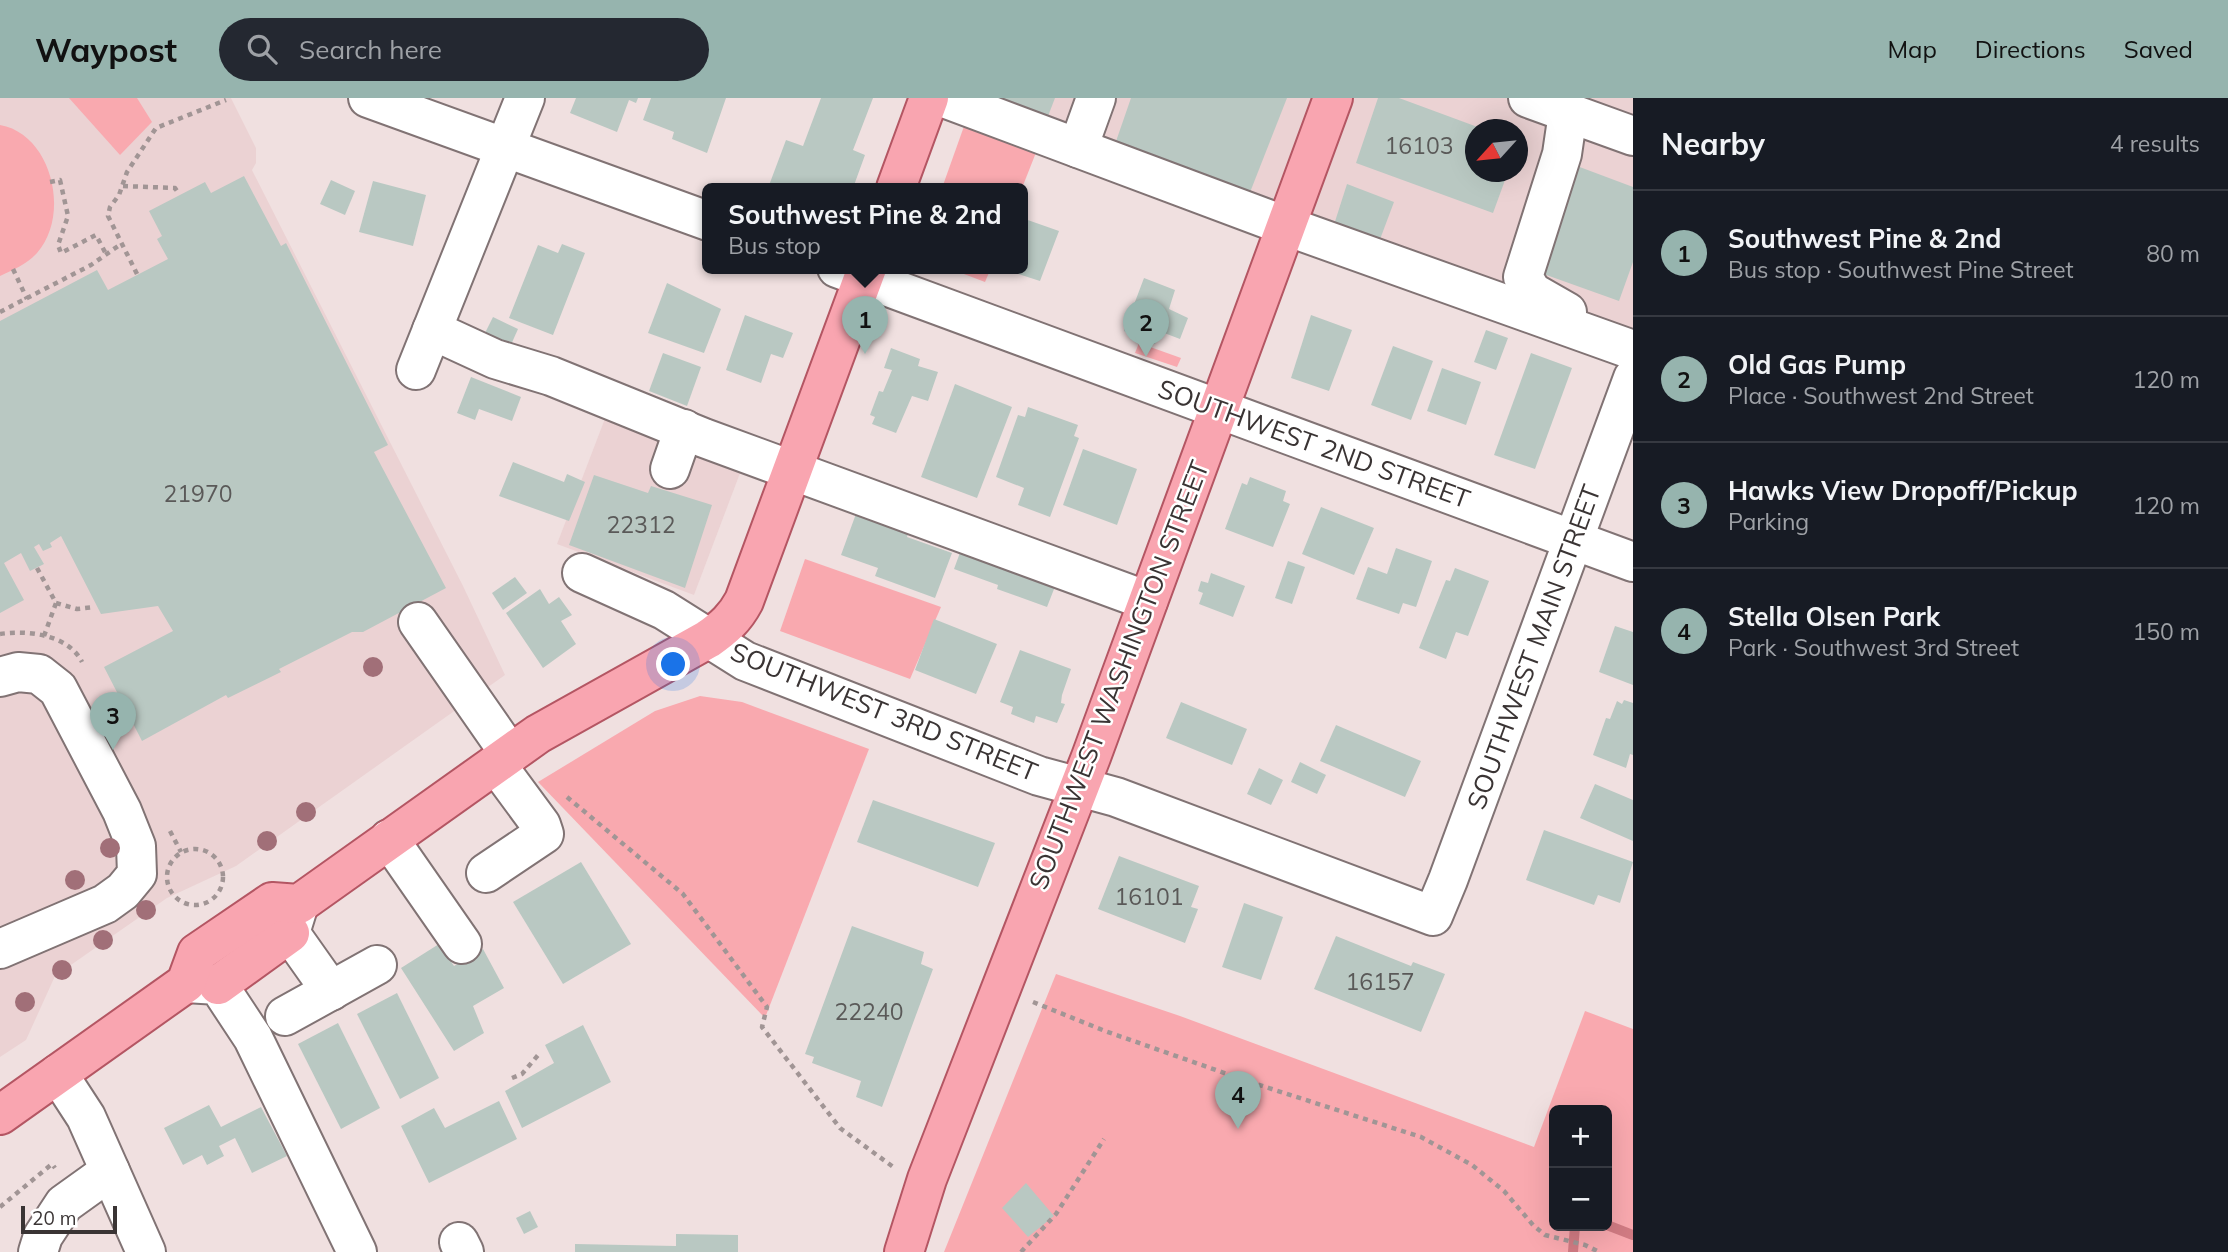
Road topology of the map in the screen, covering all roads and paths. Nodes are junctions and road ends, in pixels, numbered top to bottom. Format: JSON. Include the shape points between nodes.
{"nodes":[{"id":1,"x":368,"y":98,"type":"edge"},
{"id":2,"x":525,"y":98,"type":"edge"},
{"id":3,"x":929,"y":98,"type":"edge"},
{"id":4,"x":944,"y":98,"type":"edge"},
{"id":5,"x":1096,"y":98,"type":"edge"},
{"id":6,"x":1333,"y":98,"type":"edge"},
{"id":7,"x":1528,"y":98,"type":"edge"},
{"id":8,"x":226,"y":100,"type":"dead end"},
{"id":9,"x":1568,"y":113,"type":"junction"},
{"id":10,"x":1633,"y":136,"type":"edge"},
{"id":11,"x":1078,"y":148,"type":"junction"},
{"id":12,"x":506,"y":149,"type":"junction"},
{"id":13,"x":50,"y":182,"type":"dead end"},
{"id":14,"x":898,"y":183,"type":"edge"},
{"id":15,"x":123,"y":186,"type":"junction"},
{"id":16,"x":179,"y":194,"type":"dead end"},
{"id":17,"x":702,"y":219,"type":"edge"},
{"id":18,"x":1286,"y":226,"type":"junction"},
{"id":19,"x":121,"y":244,"type":"junction"},
{"id":20,"x":106,"y":254,"type":"junction"},
{"id":21,"x":13,"y":269,"type":"dead end"},
{"id":22,"x":138,"y":274,"type":"dead end"},
{"id":23,"x":855,"y":274,"type":"edge"},
{"id":24,"x":864,"y":274,"type":"edge"},
{"id":25,"x":27,"y":299,"type":"junction"},
{"id":26,"x":0,"y":312,"type":"edge"},
{"id":27,"x":432,"y":330,"type":"junction"},
{"id":28,"x":1633,"y":348,"type":"edge"},
{"id":29,"x":416,"y":370,"type":"dead end"},
{"id":30,"x":1633,"y":378,"type":"edge"},
{"id":31,"x":1219,"y":409,"type":"junction"},
{"id":32,"x":684,"y":429,"type":"junction"},
{"id":33,"x":670,"y":469,"type":"dead end"},
{"id":34,"x":793,"y":470,"type":"junction"},
{"id":35,"x":1574,"y":539,"type":"junction"},
{"id":36,"x":1633,"y":562,"type":"edge"},
{"id":37,"x":37,"y":568,"type":"dead end"},
{"id":38,"x":582,"y":573,"type":"dead end"},
{"id":39,"x":1148,"y":601,"type":"junction"},
{"id":40,"x":56,"y":603,"type":"junction"},
{"id":41,"x":95,"y":607,"type":"dead end"},
{"id":42,"x":418,"y":622,"type":"dead end"},
{"id":43,"x":44,"y":636,"type":"dead end"},
{"id":44,"x":708,"y":639,"type":"junction"},
{"id":45,"x":0,"y":677,"type":"edge"},
{"id":46,"x":122,"y":704,"type":"dead end"},
{"id":47,"x":108,"y":712,"type":"dead end"},
{"id":48,"x":503,"y":759,"type":"junction"},
{"id":49,"x":1079,"y":787,"type":"junction"},
{"id":50,"x":560,"y":791,"type":"dead end"},
{"id":51,"x":389,"y":839,"type":"junction"},
{"id":52,"x":486,"y":873,"type":"dead end"},
{"id":53,"x":200,"y":904,"type":"joint"},
{"id":54,"x":1433,"y":916,"type":"joint"},
{"id":55,"x":294,"y":918,"type":"junction"},
{"id":56,"x":461,"y":944,"type":"dead end"},
{"id":57,"x":0,"y":949,"type":"edge"},
{"id":58,"x":377,"y":965,"type":"dead end"},
{"id":59,"x":202,"y":984,"type":"junction"},
{"id":60,"x":1000,"y":988,"type":"junction"},
{"id":61,"x":331,"y":991,"type":"junction"},
{"id":62,"x":285,"y":1016,"type":"dead end"},
{"id":63,"x":538,"y":1054,"type":"dead end"},
{"id":64,"x":58,"y":1074,"type":"junction"},
{"id":65,"x":512,"y":1078,"type":"dead end"},
{"id":66,"x":0,"y":1115,"type":"edge"},
{"id":67,"x":1104,"y":1139,"type":"dead end"},
{"id":68,"x":896,"y":1169,"type":"dead end"},
{"id":69,"x":110,"y":1171,"type":"junction"},
{"id":70,"x":38,"y":1252,"type":"edge"},
{"id":71,"x":146,"y":1252,"type":"edge"},
{"id":72,"x":357,"y":1252,"type":"edge"},
{"id":73,"x":904,"y":1252,"type":"edge"},
{"id":74,"x":1021,"y":1252,"type":"edge"},
{"id":75,"x":1599,"y":1252,"type":"edge"}],
"edges":[{"from":1,"to":12,"type":"street"},
{"from":2,"to":12,"type":"street"},
{"from":3,"to":14,"type":"main road"},
{"from":4,"to":11,"type":"street"},
{"from":5,"to":11,"type":"street"},
{"from":6,"to":18,"type":"main road","name":"SOUTHWEST WASHINGTON STREET"},
{"from":7,"to":9,"type":"street"},
{"from":8,"to":15,"type":"path","via":[[156,128]]},
{"from":9,"to":10,"type":"street"},
{"from":9,"to":28,"type":"street","via":[[1562,154],[1523,277],[1532,292]]},
{"from":11,"to":18,"type":"street"},
{"from":12,"to":17,"type":"street"},
{"from":12,"to":27,"type":"street"},
{"from":13,"to":20,"type":"path","via":[[60,180],[68,216],[58,245],[61,253],[96,235]]},
{"from":15,"to":16,"type":"path","via":[[175,188]]},
{"from":15,"to":19,"type":"path","via":[[108,216]]},
{"from":18,"to":28,"type":"street"},
{"from":18,"to":31,"type":"main road","name":"SOUTHWEST WASHINGTON STREET"},
{"from":19,"to":20,"type":"path"},
{"from":19,"to":22,"type":"path"},
{"from":20,"to":25,"type":"path"},
{"from":21,"to":25,"type":"path"},
{"from":23,"to":34,"type":"main road"},
{"from":24,"to":31,"type":"street","name":"SOUTHWEST 2ND STREET"},
{"from":25,"to":26,"type":"path"},
{"from":27,"to":29,"type":"street"},
{"from":27,"to":32,"type":"street","via":[[495,359],[551,376]]},
{"from":30,"to":35,"type":"street","name":"SOUTHWEST MAIN STREET"},
{"from":31,"to":35,"type":"street","name":"SOUTHWEST 2ND STREET"},
{"from":31,"to":39,"type":"main road","name":"SOUTHWEST WASHINGTON STREET"},
{"from":32,"to":33,"type":"street"},
{"from":32,"to":34,"type":"street"},
{"from":34,"to":39,"type":"street"},
{"from":34,"to":44,"type":"main road","via":[[744,601],[726,626]]},
{"from":35,"to":36,"type":"street","name":"SOUTHWEST 2ND STREET"},
{"from":35,"to":54,"type":"street","name":"SOUTHWEST MAIN STREET"},
{"from":37,"to":40,"type":"path"},
{"from":38,"to":44,"type":"street","name":"SOUTHWEST 3RD STREET","via":[[664,610]]},
{"from":39,"to":49,"type":"main road","name":"SOUTHWEST WASHINGTON STREET"},
{"from":40,"to":41,"type":"path","via":[[77,609]]},
{"from":40,"to":43,"type":"path"},
{"from":42,"to":48,"type":"street"},
{"from":44,"to":48,"type":"main road","via":[[586,706]]},
{"from":44,"to":49,"type":"street","name":"SOUTHWEST 3RD STREET","via":[[745,661]]},
{"from":45,"to":57,"type":"street","via":[[18,672],[38,674],[58,689],[122,811],[136,846],[137,874],[106,904]]},
{"from":46,"to":47,"type":"path"},
{"from":48,"to":51,"type":"main road"},
{"from":48,"to":52,"type":"street","via":[[544,834]]},
{"from":49,"to":54,"type":"street","name":"SOUTHWEST 3RD STREET"},
{"from":49,"to":60,"type":"main road","name":"SOUTHWEST WASHINGTON STREET"},
{"from":50,"to":68,"type":"path","via":[[683,894],[767,1007],[762,1027],[769,1037],[840,1128]]},
{"from":51,"to":55,"type":"main road"},
{"from":51,"to":56,"type":"street"},
{"from":53,"to":53,"type":"path","via":[[221,887],[222,868],[209,853],[191,849],[170,864],[168,882],[183,902]]},
{"from":55,"to":59,"type":"main road","via":[[272,902],[197,953]]},
{"from":55,"to":61,"type":"street"},
{"from":58,"to":61,"type":"street"},
{"from":59,"to":64,"type":"main road"},
{"from":59,"to":72,"type":"street","via":[[253,1038]]},
{"from":60,"to":73,"type":"main road","name":"SOUTHWEST WASHINGTON STREET"},
{"from":60,"to":75,"type":"path","via":[[1250,1082],[1421,1137],[1472,1165],[1545,1235]]},
{"from":61,"to":62,"type":"street"},
{"from":63,"to":65,"type":"path"},
{"from":64,"to":66,"type":"main road"},
{"from":64,"to":69,"type":"street","via":[[86,1117]]},
{"from":67,"to":74,"type":"path","via":[[1056,1214]]},
{"from":69,"to":70,"type":"street","via":[[64,1204]]},
{"from":69,"to":71,"type":"street"}]}
